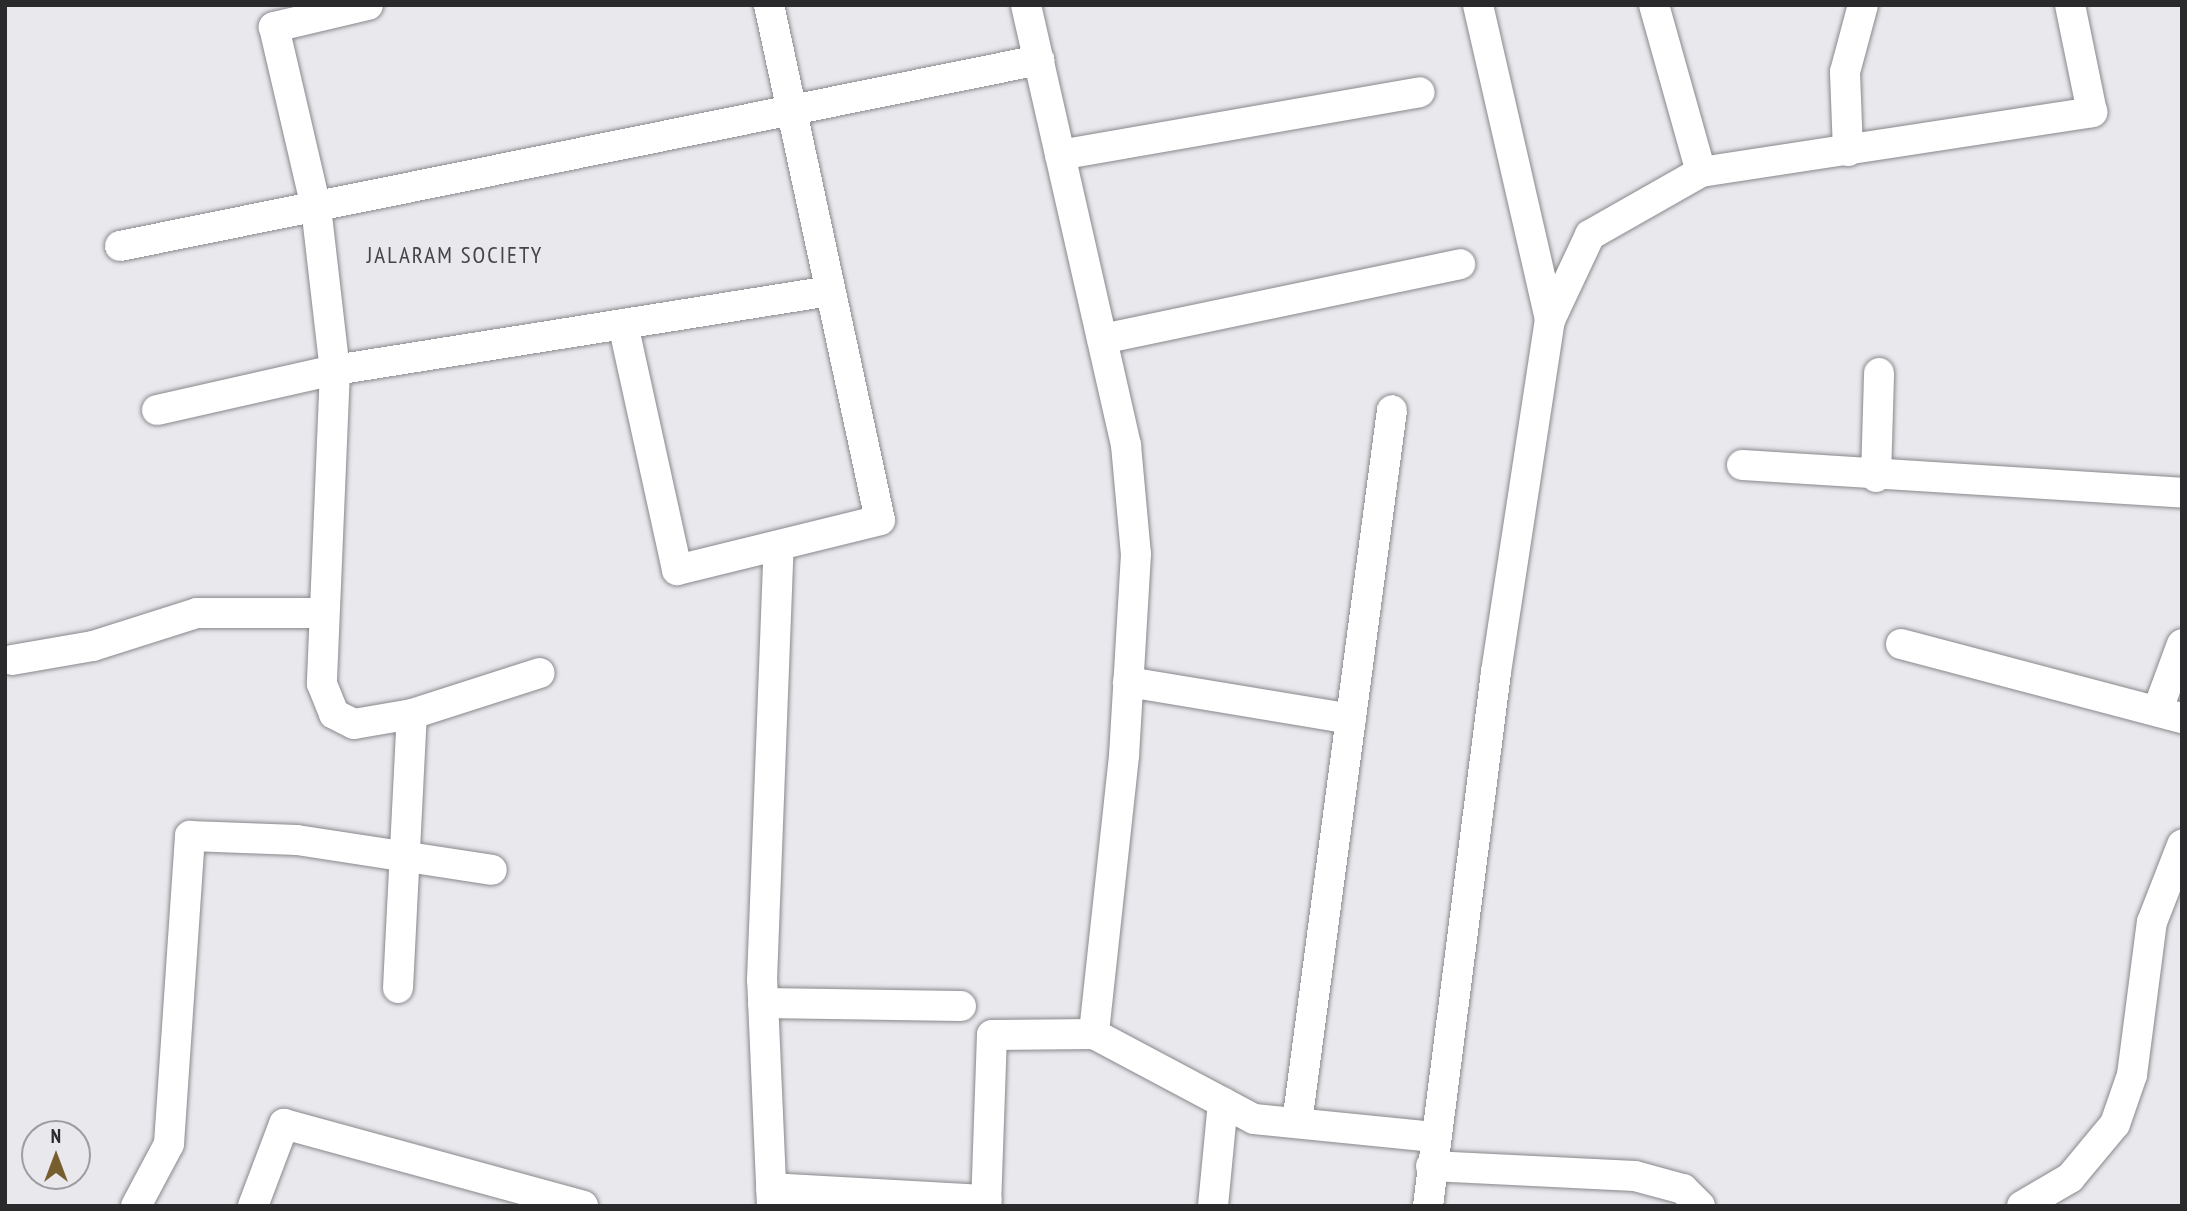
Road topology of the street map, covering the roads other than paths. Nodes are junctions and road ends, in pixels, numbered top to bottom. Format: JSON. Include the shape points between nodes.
{"nodes":[{"id":1,"x":368,"y":5,"type":"edge"},
{"id":2,"x":769,"y":5,"type":"edge"},
{"id":3,"x":1026,"y":5,"type":"edge"},
{"id":4,"x":1478,"y":5,"type":"edge"},
{"id":5,"x":1654,"y":5,"type":"edge"},
{"id":6,"x":1863,"y":5,"type":"edge"},
{"id":7,"x":2070,"y":5,"type":"edge"},
{"id":8,"x":1039,"y":60,"type":"junction"},
{"id":9,"x":1420,"y":92,"type":"dead end"},
{"id":10,"x":790,"y":107,"type":"junction"},
{"id":11,"x":1848,"y":151,"type":"junction"},
{"id":12,"x":1060,"y":155,"type":"junction"},
{"id":13,"x":1701,"y":172,"type":"junction"},
{"id":14,"x":316,"y":207,"type":"junction"},
{"id":15,"x":120,"y":246,"type":"dead end"},
{"id":16,"x":1460,"y":264,"type":"dead end"},
{"id":17,"x":830,"y":291,"type":"junction"},
{"id":18,"x":1550,"y":320,"type":"junction"},
{"id":19,"x":623,"y":324,"type":"junction"},
{"id":20,"x":1102,"y":339,"type":"junction"},
{"id":21,"x":335,"y":370,"type":"junction"},
{"id":22,"x":1879,"y":373,"type":"dead end"},
{"id":23,"x":157,"y":410,"type":"dead end"},
{"id":24,"x":1392,"y":410,"type":"dead end"},
{"id":25,"x":1742,"y":465,"type":"dead end"},
{"id":26,"x":1876,"y":477,"type":"junction"},
{"id":27,"x":2182,"y":493,"type":"edge"},
{"id":28,"x":779,"y":547,"type":"junction"},
{"id":29,"x":324,"y":613,"type":"junction"},
{"id":30,"x":1901,"y":644,"type":"dead end"},
{"id":31,"x":2182,"y":644,"type":"edge"},
{"id":32,"x":12,"y":660,"type":"dead end"},
{"id":33,"x":540,"y":673,"type":"dead end"},
{"id":34,"x":1128,"y":682,"type":"junction"},
{"id":35,"x":412,"y":714,"type":"junction"},
{"id":36,"x":2170,"y":714,"type":"edge"},
{"id":37,"x":1351,"y":719,"type":"junction"},
{"id":38,"x":2182,"y":845,"type":"edge"},
{"id":39,"x":401,"y":852,"type":"junction"},
{"id":40,"x":492,"y":870,"type":"dead end"},
{"id":41,"x":398,"y":988,"type":"dead end"},
{"id":42,"x":763,"y":1003,"type":"junction"},
{"id":43,"x":961,"y":1006,"type":"dead end"},
{"id":44,"x":1094,"y":1034,"type":"junction"},
{"id":45,"x":1223,"y":1102,"type":"junction"},
{"id":46,"x":1297,"y":1123,"type":"junction"},
{"id":47,"x":1432,"y":1152,"type":"junction"},
{"id":48,"x":771,"y":1197,"type":"edge"},
{"id":49,"x":986,"y":1203,"type":"edge"},
{"id":50,"x":136,"y":1206,"type":"edge"},
{"id":51,"x":253,"y":1206,"type":"edge"},
{"id":52,"x":583,"y":1206,"type":"edge"},
{"id":53,"x":1213,"y":1206,"type":"edge"},
{"id":54,"x":1428,"y":1206,"type":"edge"},
{"id":55,"x":1700,"y":1206,"type":"edge"},
{"id":56,"x":2022,"y":1206,"type":"edge"}],
"edges":[{"from":1,"to":14,"type":"street","via":[[274,27]]},
{"from":2,"to":10,"type":"street"},
{"from":3,"to":8,"type":"street"},
{"from":4,"to":18,"type":"street"},
{"from":5,"to":13,"type":"street"},
{"from":6,"to":11,"type":"street","via":[[1845,72]]},
{"from":7,"to":11,"type":"street","via":[[2092,112]]},
{"from":8,"to":10,"type":"street"},
{"from":8,"to":12,"type":"street"},
{"from":9,"to":12,"type":"street"},
{"from":10,"to":14,"type":"street"},
{"from":10,"to":17,"type":"street"},
{"from":11,"to":13,"type":"street"},
{"from":12,"to":20,"type":"street"},
{"from":13,"to":18,"type":"street","via":[[1590,235]]},
{"from":14,"to":15,"type":"street"},
{"from":14,"to":21,"type":"street"},
{"from":16,"to":20,"type":"street"},
{"from":17,"to":19,"type":"street"},
{"from":17,"to":28,"type":"street","via":[[880,520]]},
{"from":18,"to":47,"type":"street"},
{"from":19,"to":21,"type":"street"},
{"from":19,"to":28,"type":"street","via":[[677,570]]},
{"from":20,"to":34,"type":"street","via":[[1126,445],[1136,554]]},
{"from":21,"to":23,"type":"street"},
{"from":21,"to":29,"type":"street"},
{"from":22,"to":26,"type":"street"},
{"from":24,"to":37,"type":"street"},
{"from":25,"to":26,"type":"street"},
{"from":26,"to":27,"type":"street"},
{"from":28,"to":42,"type":"street"},
{"from":29,"to":32,"type":"street","via":[[197,613],[93,646]]},
{"from":29,"to":35,"type":"street","via":[[321,684],[334,714],[354,724]]},
{"from":30,"to":36,"type":"street"},
{"from":31,"to":36,"type":"street"},
{"from":33,"to":35,"type":"street"},
{"from":34,"to":37,"type":"street"},
{"from":34,"to":44,"type":"street"},
{"from":35,"to":39,"type":"street"},
{"from":37,"to":46,"type":"street"},
{"from":38,"to":56,"type":"street","via":[[2152,922],[2132,1075],[2115,1124],[2070,1178]]},
{"from":39,"to":40,"type":"street"},
{"from":39,"to":41,"type":"street"},
{"from":39,"to":50,"type":"street","via":[[297,839],[190,836],[169,1144]]},
{"from":42,"to":43,"type":"street"},
{"from":42,"to":48,"type":"street"},
{"from":44,"to":45,"type":"street"},
{"from":44,"to":49,"type":"street","via":[[992,1035]]},
{"from":45,"to":46,"type":"street","via":[[1254,1119]]},
{"from":45,"to":53,"type":"street"},
{"from":46,"to":47,"type":"street"},
{"from":47,"to":54,"type":"street"},
{"from":47,"to":55,"type":"street","via":[[1635,1176],[1683,1189]]},
{"from":48,"to":49,"type":"street"},
{"from":51,"to":52,"type":"street","via":[[285,1124]]}]}
